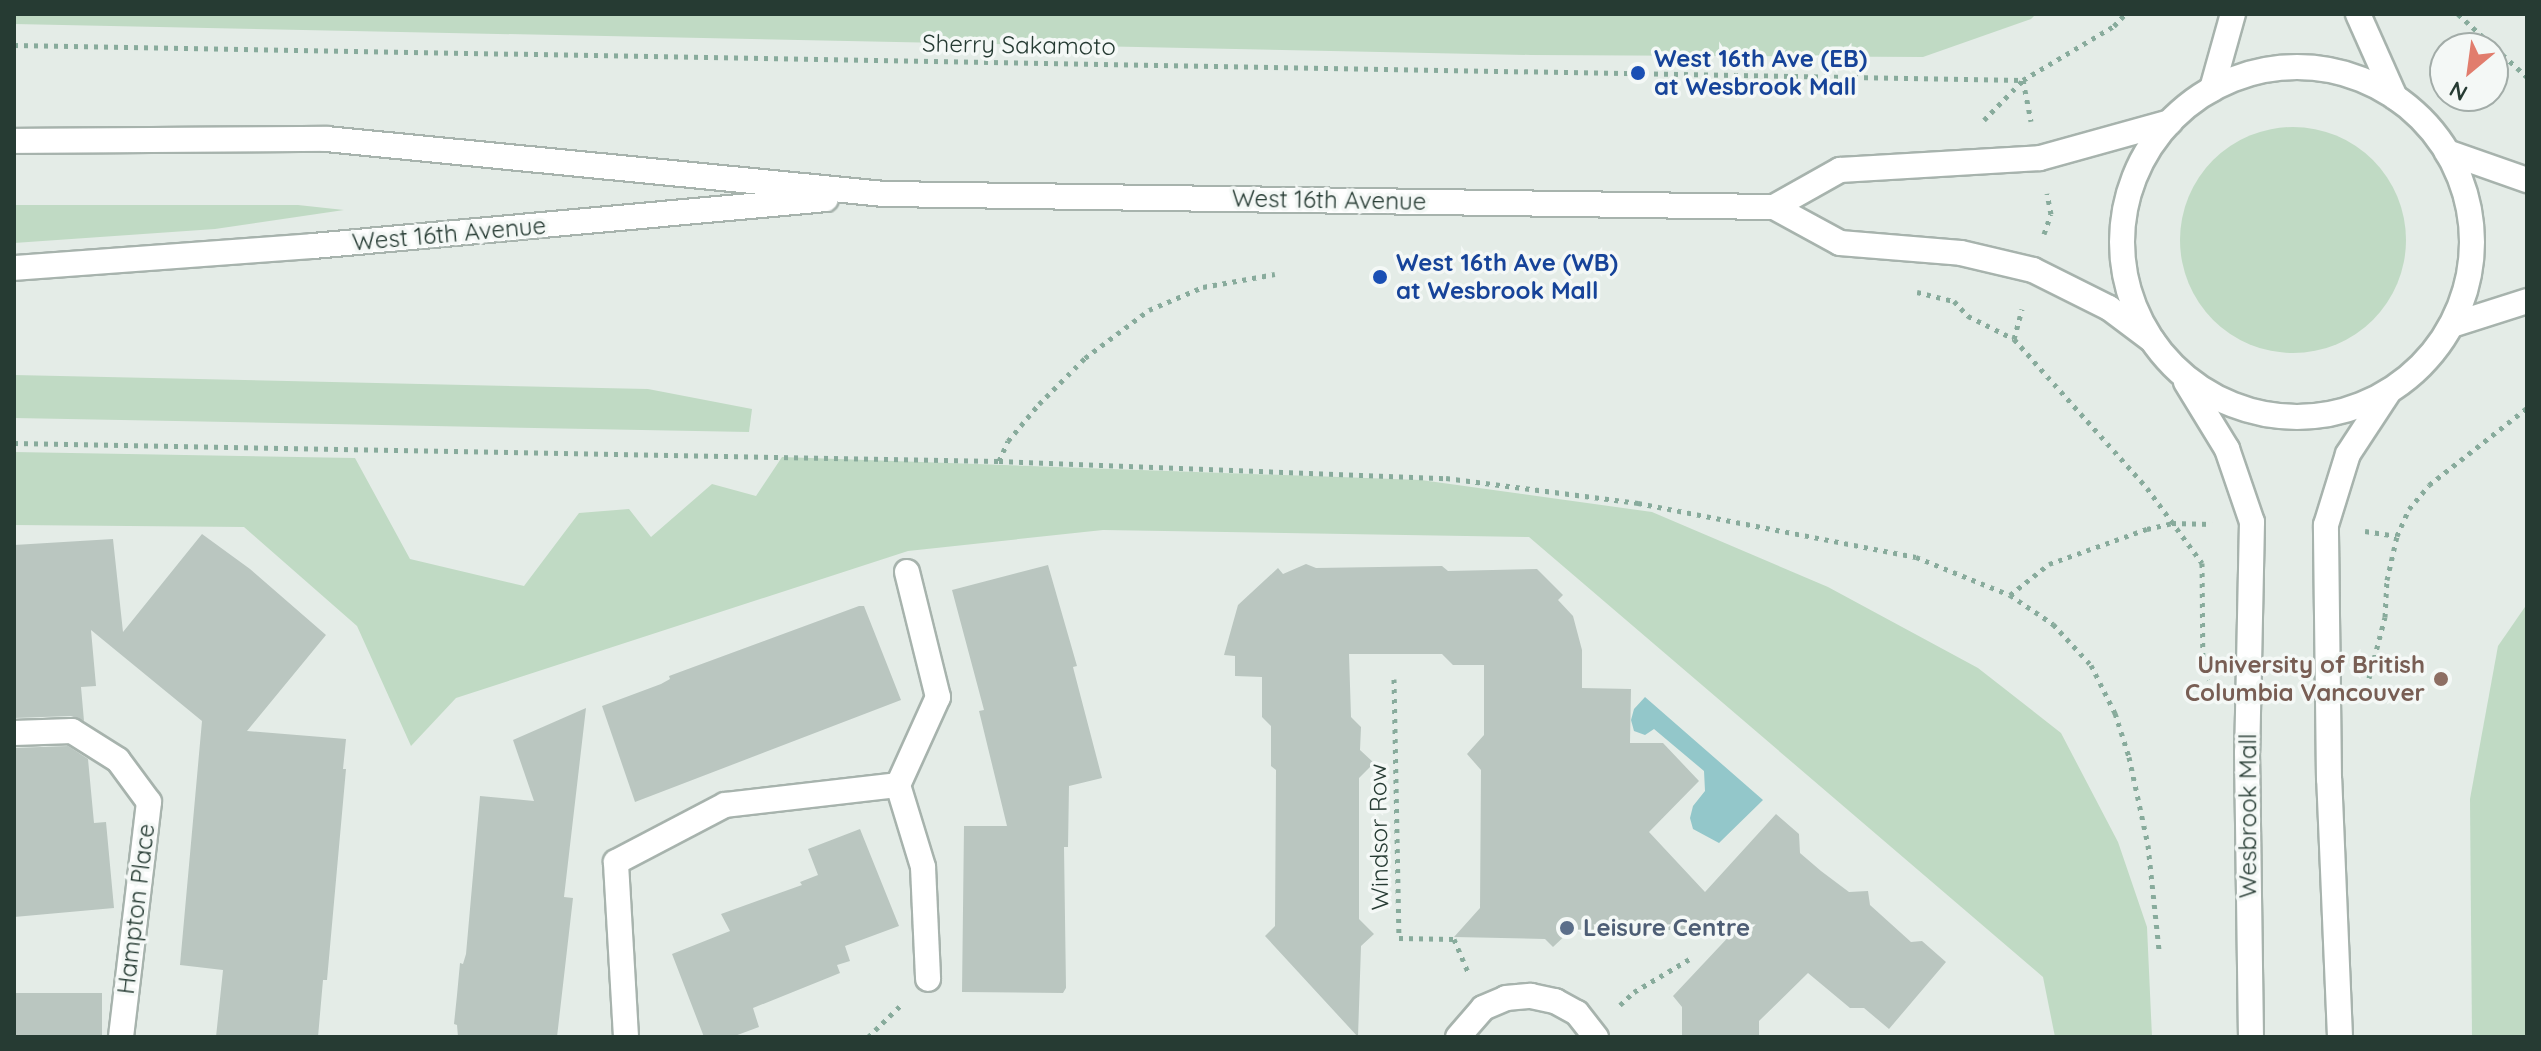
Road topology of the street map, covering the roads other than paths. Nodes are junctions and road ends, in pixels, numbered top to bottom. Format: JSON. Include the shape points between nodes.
{"nodes":[{"id":1,"x":2233,"y":14,"type":"edge"},
{"id":2,"x":2358,"y":14,"type":"edge"},
{"id":3,"x":2212,"y":89,"type":"junction"},
{"id":4,"x":2395,"y":97,"type":"junction"},
{"id":5,"x":2170,"y":122,"type":"junction"},
{"id":6,"x":14,"y":141,"type":"edge"},
{"id":7,"x":2447,"y":152,"type":"junction"},
{"id":8,"x":2527,"y":180,"type":"edge"},
{"id":9,"x":884,"y":194,"type":"junction"},
{"id":10,"x":1774,"y":207,"type":"junction"},
{"id":11,"x":14,"y":268,"type":"edge"},
{"id":12,"x":2527,"y":301,"type":"edge"},
{"id":13,"x":2452,"y":325,"type":"junction"},
{"id":14,"x":2152,"y":340,"type":"junction"},
{"id":15,"x":2181,"y":373,"type":"junction"},
{"id":16,"x":2389,"y":391,"type":"junction"},
{"id":17,"x":907,"y":572,"type":"dead end"},
{"id":18,"x":14,"y":733,"type":"edge"},
{"id":19,"x":898,"y":785,"type":"junction"},
{"id":20,"x":928,"y":979,"type":"dead end"},
{"id":21,"x":1595,"y":1034,"type":"edge"},
{"id":22,"x":121,"y":1037,"type":"edge"},
{"id":23,"x":626,"y":1037,"type":"edge"},
{"id":24,"x":1458,"y":1037,"type":"edge"},
{"id":25,"x":2251,"y":1037,"type":"edge"},
{"id":26,"x":2340,"y":1037,"type":"edge"}],
"edges":[{"from":1,"to":3,"type":"main road"},
{"from":2,"to":4,"type":"main road"},
{"from":3,"to":4,"type":"main road","via":[[2256,72],[2289,67],[2360,79]]},
{"from":3,"to":5,"type":"main road"},
{"from":4,"to":7,"type":"main road"},
{"from":5,"to":10,"type":"main road","via":[[2040,158],[1840,170]]},
{"from":5,"to":14,"type":"main road","via":[[2138,168],[2122,236],[2123,270],[2132,302]]},
{"from":6,"to":9,"type":"main road","name":"West 16th Avenue","via":[[326,139]]},
{"from":7,"to":8,"type":"main road"},
{"from":7,"to":13,"type":"main road","via":[[2470,215],[2472,245],[2469,277]]},
{"from":9,"to":10,"type":"main road","name":"West 16th Avenue"},
{"from":9,"to":11,"type":"main road","name":"West 16th Avenue"},
{"from":10,"to":14,"type":"main road","name":"West 16th Avenue","via":[[1840,243],[1961,253],[2033,270],[2109,308]]},
{"from":12,"to":13,"type":"main road"},
{"from":13,"to":16,"type":"main road","via":[[2434,352]]},
{"from":14,"to":15,"type":"main road"},
{"from":15,"to":16,"type":"main road","via":[[2223,400],[2284,417],[2353,408]]},
{"from":15,"to":25,"type":"main road","name":"Wesbrook Mall","via":[[2227,449],[2252,522],[2247,752]]},
{"from":16,"to":26,"type":"main road","via":[[2348,454],[2326,525]]},
{"from":17,"to":19,"type":"main road","via":[[938,697]]},
{"from":18,"to":22,"type":"main road","name":"Hampton Place","via":[[72,731],[118,760],[149,802]]},
{"from":19,"to":20,"type":"main road","via":[[923,867]]},
{"from":19,"to":23,"type":"main road","via":[[725,805],[616,862]]},
{"from":21,"to":24,"type":"main road","via":[[1577,1013],[1531,996],[1506,998],[1483,1008]]}]}
